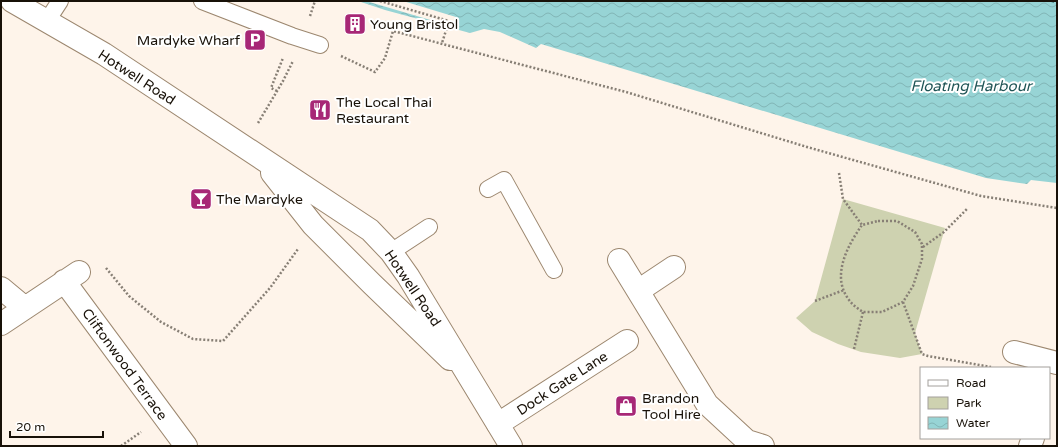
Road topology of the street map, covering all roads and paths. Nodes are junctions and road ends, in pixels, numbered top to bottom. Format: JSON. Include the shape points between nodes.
{"nodes":[{"id":1,"x":12,"y":1,"type":"edge"},
{"id":2,"x":60,"y":1,"type":"edge"},
{"id":3,"x":202,"y":1,"type":"edge"},
{"id":4,"x":315,"y":1,"type":"edge"},
{"id":5,"x":380,"y":1,"type":"edge"},
{"id":6,"x":309,"y":17,"type":"dead end"},
{"id":7,"x":47,"y":21,"type":"junction"},
{"id":8,"x":292,"y":36,"type":"junction"},
{"id":9,"x":442,"y":44,"type":"junction"},
{"id":10,"x":320,"y":45,"type":"joint"},
{"id":11,"x":293,"y":60,"type":"dead end"},
{"id":12,"x":277,"y":91,"type":"junction"},
{"id":13,"x":251,"y":153,"type":"junction"},
{"id":14,"x":839,"y":173,"type":"dead end"},
{"id":15,"x":488,"y":189,"type":"dead end"},
{"id":16,"x":1057,"y":208,"type":"edge"},
{"id":17,"x":968,"y":209,"type":"dead end"},
{"id":18,"x":313,"y":225,"type":"junction"},
{"id":19,"x":862,"y":225,"type":"junction"},
{"id":20,"x":428,"y":227,"type":"dead end"},
{"id":21,"x":922,"y":247,"type":"junction"},
{"id":22,"x":391,"y":252,"type":"junction"},
{"id":23,"x":619,"y":260,"type":"dead end"},
{"id":24,"x":674,"y":267,"type":"dead end"},
{"id":25,"x":554,"y":270,"type":"dead end"},
{"id":26,"x":72,"y":276,"type":"junction"},
{"id":27,"x":1,"y":288,"type":"edge"},
{"id":28,"x":844,"y":290,"type":"junction"},
{"id":29,"x":638,"y":291,"type":"junction"},
{"id":30,"x":814,"y":301,"type":"dead end"},
{"id":31,"x":903,"y":302,"type":"junction"},
{"id":32,"x":25,"y":308,"type":"junction"},
{"id":33,"x":863,"y":312,"type":"junction"},
{"id":34,"x":1,"y":324,"type":"edge"},
{"id":35,"x":627,"y":341,"type":"dead end"},
{"id":36,"x":854,"y":349,"type":"dead end"},
{"id":37,"x":1014,"y":352,"type":"joint"},
{"id":38,"x":1053,"y":368,"type":"edge"},
{"id":39,"x":472,"y":380,"type":"junction"},
{"id":40,"x":498,"y":424,"type":"junction"},
{"id":41,"x":131,"y":439,"type":"dead end"},
{"id":42,"x":121,"y":446,"type":"edge"},
{"id":43,"x":186,"y":446,"type":"edge"},
{"id":44,"x":511,"y":446,"type":"edge"},
{"id":45,"x":762,"y":446,"type":"edge"}],
"edges":[{"from":1,"to":7,"type":"main road","name":"Hotwell Road"},
{"from":2,"to":7,"type":"lane"},
{"from":3,"to":8,"type":"lane"},
{"from":4,"to":6,"type":"path"},
{"from":5,"to":9,"type":"path","via":[[449,21]]},
{"from":7,"to":13,"type":"main road","name":"Hotwell Road","via":[[104,54]]},
{"from":8,"to":10,"type":"lane"},
{"from":8,"to":12,"type":"path","via":[[271,88]]},
{"from":9,"to":10,"type":"path","via":[[392,31],[385,58],[375,72]]},
{"from":9,"to":16,"type":"path","via":[[626,92],[981,196]]},
{"from":11,"to":12,"type":"path"},
{"from":12,"to":13,"type":"path"},
{"from":13,"to":18,"type":"main road","name":"Hotwell Road"},
{"from":13,"to":22,"type":"main road","name":"Hotwell Road","via":[[370,230]]},
{"from":14,"to":19,"type":"path","via":[[843,199]]},
{"from":15,"to":25,"type":"lane","via":[[504,180]]},
{"from":17,"to":21,"type":"path","via":[[944,232]]},
{"from":18,"to":26,"type":"path","via":[[270,288],[223,341],[193,339],[161,322],[129,296],[97,258]]},
{"from":18,"to":39,"type":"main road","name":"Hotwell Road"},
{"from":19,"to":21,"type":"path","via":[[878,221],[897,221],[915,232]]},
{"from":19,"to":28,"type":"path","via":[[851,241],[842,263],[841,283]]},
{"from":20,"to":22,"type":"lane"},
{"from":21,"to":31,"type":"path","via":[[922,260],[913,286]]},
{"from":22,"to":39,"type":"main road","name":"Hotwell Road"},
{"from":23,"to":29,"type":"main road"},
{"from":24,"to":29,"type":"main road"},
{"from":26,"to":32,"type":"main road"},
{"from":26,"to":43,"type":"main road","name":"Cliftonwood Terrace"},
{"from":27,"to":32,"type":"main road"},
{"from":28,"to":30,"type":"path"},
{"from":28,"to":33,"type":"path","via":[[852,303]]},
{"from":29,"to":45,"type":"main road","via":[[707,404],[747,442]]},
{"from":31,"to":33,"type":"path","via":[[882,312]]},
{"from":31,"to":37,"type":"path","via":[[922,354],[992,367]]},
{"from":32,"to":34,"type":"main road"},
{"from":33,"to":36,"type":"path"},
{"from":35,"to":40,"type":"main road","name":"Dock Gate Lane"},
{"from":37,"to":38,"type":"main road"},
{"from":39,"to":40,"type":"main road","name":"Hotwell Road"},
{"from":40,"to":44,"type":"main road","name":"Hotwell Road"},
{"from":41,"to":42,"type":"path"}]}
